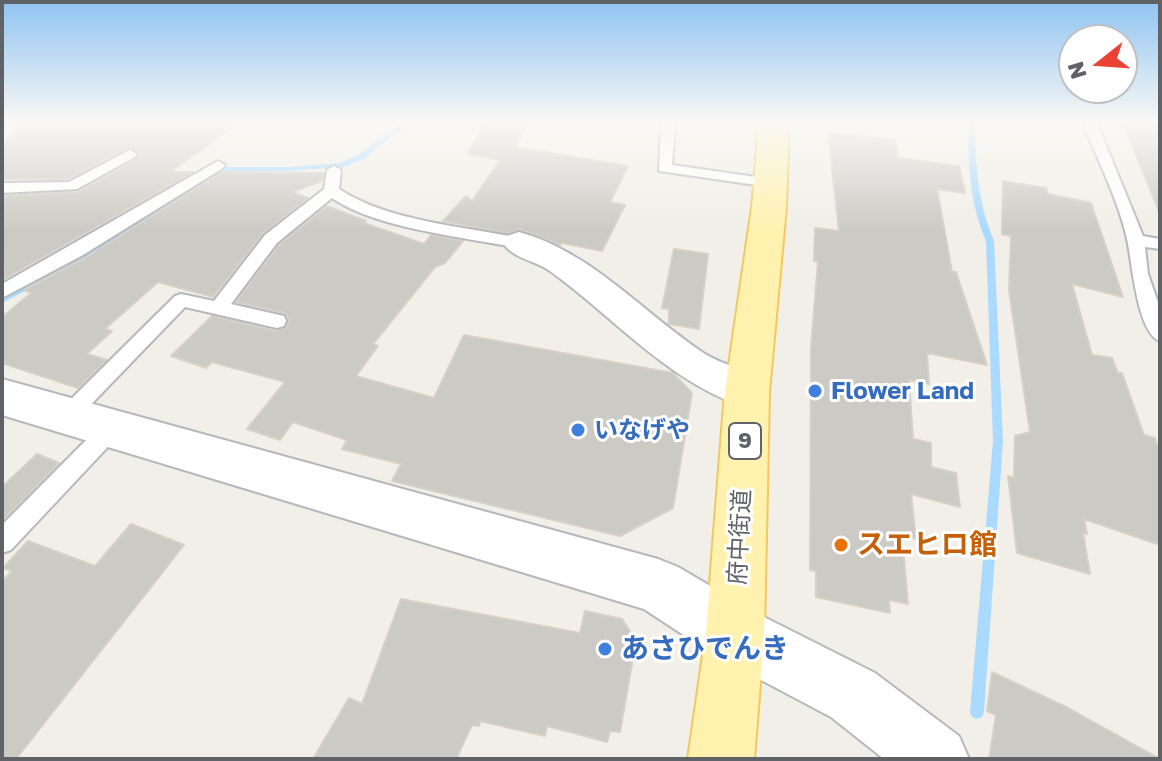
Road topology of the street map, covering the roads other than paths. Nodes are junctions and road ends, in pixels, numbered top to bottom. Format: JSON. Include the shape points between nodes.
{"nodes":[{"id":1,"x":122,"y":159,"type":"edge"},
{"id":2,"x":665,"y":159,"type":"edge"},
{"id":3,"x":772,"y":159,"type":"edge"},
{"id":4,"x":1104,"y":159,"type":"edge"},
{"id":5,"x":218,"y":165,"type":"dead end"},
{"id":6,"x":334,"y":170,"type":"dead end"},
{"id":7,"x":770,"y":183,"type":"junction"},
{"id":8,"x":2,"y":188,"type":"edge"},
{"id":9,"x":331,"y":191,"type":"junction"},
{"id":10,"x":1136,"y":240,"type":"junction"},
{"id":11,"x":519,"y":243,"type":"joint"},
{"id":12,"x":1160,"y":244,"type":"edge"},
{"id":13,"x":2,"y":292,"type":"edge"},
{"id":14,"x":218,"y":308,"type":"junction"},
{"id":15,"x":277,"y":321,"type":"dead end"},
{"id":16,"x":1160,"y":334,"type":"edge"},
{"id":17,"x":747,"y":392,"type":"junction"},
{"id":18,"x":2,"y":397,"type":"edge"},
{"id":19,"x":90,"y":421,"type":"junction"},
{"id":20,"x":2,"y":542,"type":"edge"},
{"id":21,"x":735,"y":634,"type":"junction"},
{"id":22,"x":721,"y":759,"type":"edge"},
{"id":23,"x":936,"y":759,"type":"edge"}],
"edges":[{"from":1,"to":8,"type":"lane","via":[[72,186]]},
{"from":2,"to":7,"type":"lane","via":[[664,168]]},
{"from":3,"to":7,"type":"main road","name":"府中街道","number":"9"},
{"from":4,"to":10,"type":"lane"},
{"from":5,"to":13,"type":"lane"},
{"from":6,"to":9,"type":"lane"},
{"from":7,"to":17,"type":"main road","name":"府中街道","number":"9"},
{"from":9,"to":11,"type":"lane","via":[[380,215]]},
{"from":9,"to":14,"type":"lane","via":[[271,239]]},
{"from":10,"to":12,"type":"lane"},
{"from":10,"to":16,"type":"lane","via":[[1139,274]]},
{"from":11,"to":17,"type":"street","via":[[559,261],[693,366]]},
{"from":14,"to":15,"type":"lane"},
{"from":14,"to":19,"type":"lane","via":[[181,300],[139,345]]},
{"from":17,"to":21,"type":"main road","name":"府中街道","number":"9"},
{"from":18,"to":19,"type":"street"},
{"from":19,"to":20,"type":"lane"},
{"from":19,"to":21,"type":"street","via":[[658,586]]},
{"from":21,"to":22,"type":"main road","name":"府中街道","number":"9"},
{"from":21,"to":23,"type":"street","via":[[853,695]]}]}
